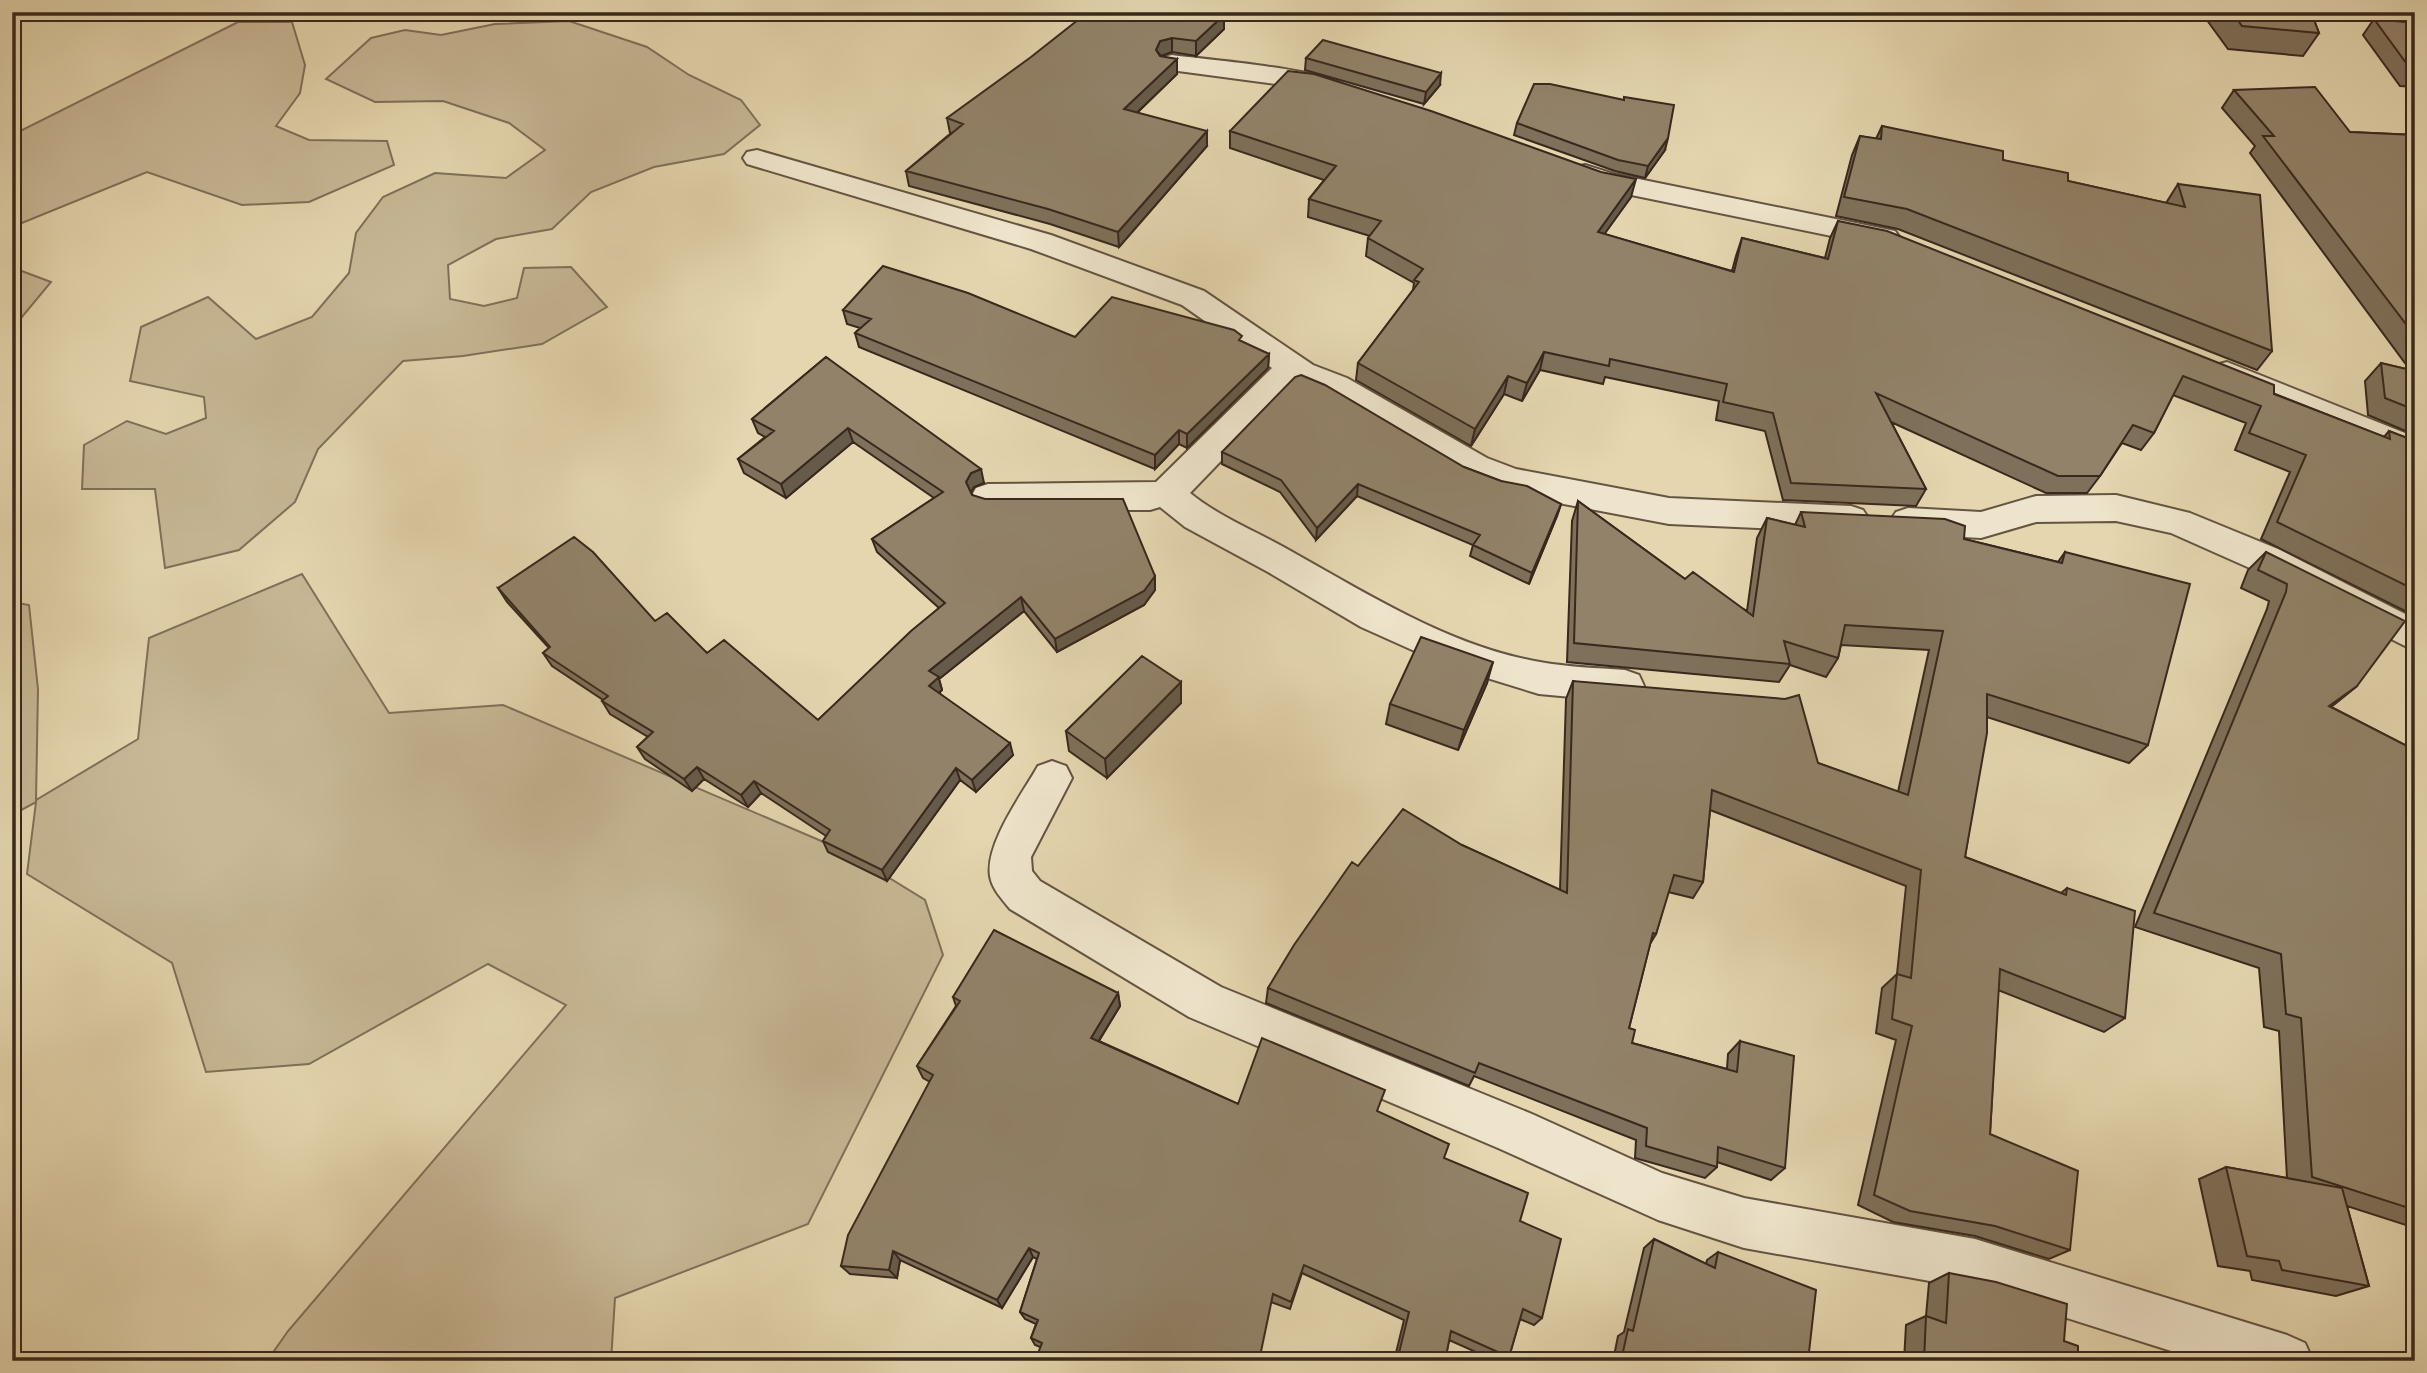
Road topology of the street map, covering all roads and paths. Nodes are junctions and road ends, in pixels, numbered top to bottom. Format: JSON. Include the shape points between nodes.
{"nodes":[{"id":1,"x":1172,"y":63,"type":"edge"},
{"id":2,"x":1353,"y":93,"type":"edge"},
{"id":3,"x":757,"y":158,"type":"dead end"},
{"id":4,"x":1555,"y":162,"type":"edge"},
{"id":5,"x":1912,"y":248,"type":"edge"},
{"id":6,"x":2206,"y":364,"type":"edge"},
{"id":7,"x":1302,"y":373,"type":"junction"},
{"id":8,"x":2415,"y":452,"type":"edge"},
{"id":9,"x":1166,"y":493,"type":"junction"},
{"id":10,"x":989,"y":497,"type":"edge"},
{"id":11,"x":2415,"y":636,"type":"edge"},
{"id":12,"x":1664,"y":689,"type":"edge"},
{"id":13,"x":1052,"y":778,"type":"dead end"},
{"id":14,"x":2287,"y":1361,"type":"edge"}],
"edges":[{"from":1,"to":2,"type":"street","via":[[1316,82]]},
{"from":3,"to":7,"type":"street","via":[[1041,242],[1193,298]]},
{"from":4,"to":5,"type":"street","via":[[1607,181]]},
{"from":6,"to":8,"type":"street"},
{"from":7,"to":9,"type":"street","via":[[1283,376]]},
{"from":7,"to":11,"type":"street","via":[[1336,386],[1475,467],[1511,481],[1669,511],[1981,525],[2036,509],[2116,508],[2178,522],[2265,559]]},
{"from":9,"to":10,"type":"street","via":[[1150,497]]},
{"from":9,"to":12,"type":"street","via":[[1198,518],[1374,617],[1461,655],[1539,678]]},
{"from":13,"to":14,"type":"street","via":[[1010,856],[1011,878],[1025,895],[1205,1002],[1658,1196],[1744,1223],[1975,1264]]}]}
